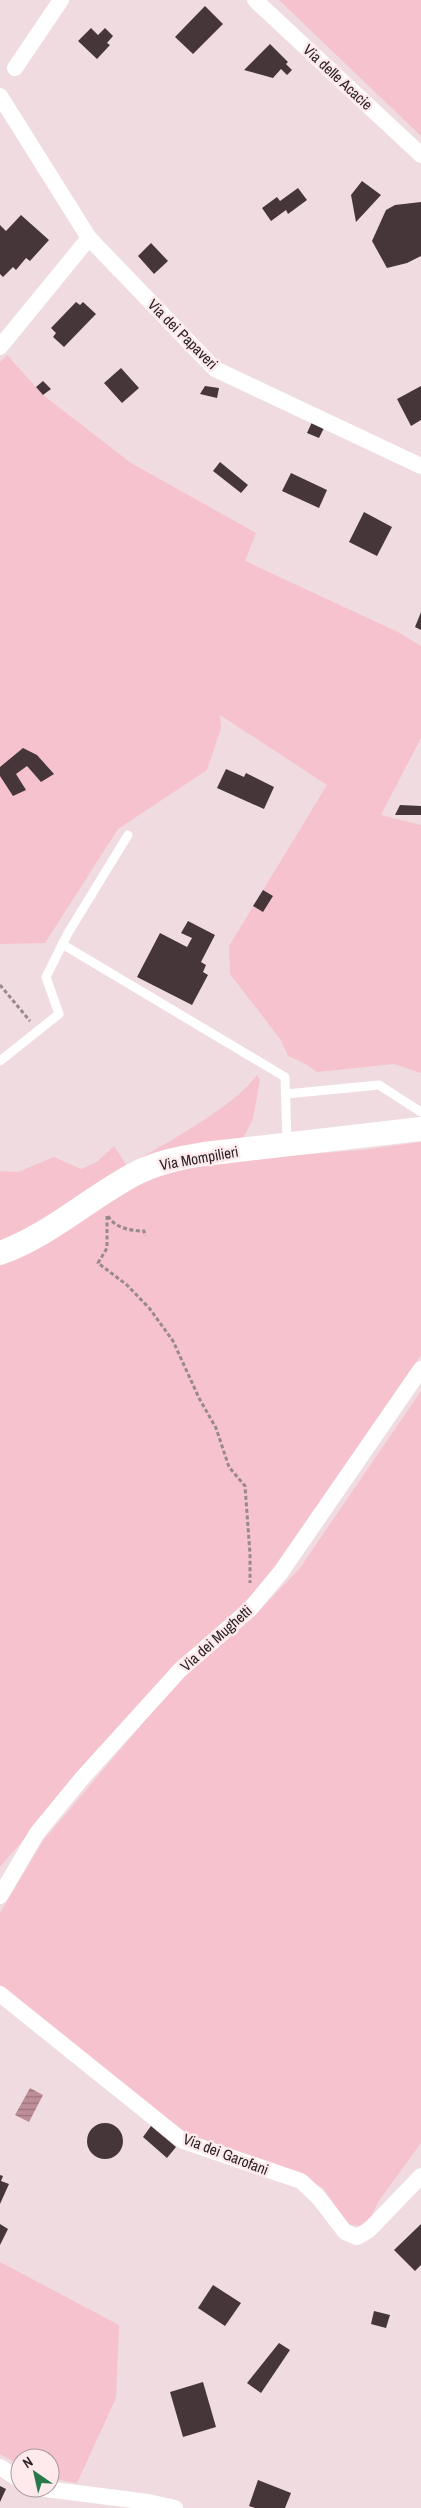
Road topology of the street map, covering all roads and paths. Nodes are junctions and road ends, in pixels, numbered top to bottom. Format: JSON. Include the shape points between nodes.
{"nodes":[{"id":1,"x":61,"y":0,"type":"edge"},
{"id":2,"x":255,"y":0,"type":"edge"},
{"id":3,"x":15,"y":68,"type":"dead end"},
{"id":4,"x":0,"y":96,"type":"edge"},
{"id":5,"x":421,"y":155,"type":"edge"},
{"id":6,"x":89,"y":238,"type":"junction"},
{"id":7,"x":0,"y":348,"type":"edge"},
{"id":8,"x":421,"y":466,"type":"edge"},
{"id":9,"x":128,"y":835,"type":"dead end"},
{"id":10,"x":62,"y":944,"type":"junction"},
{"id":11,"x":0,"y":985,"type":"edge"},
{"id":12,"x":38,"y":1031,"type":"junction"},
{"id":13,"x":0,"y":1061,"type":"edge"},
{"id":14,"x":286,"y":1094,"type":"junction"},
{"id":15,"x":421,"y":1112,"type":"edge"},
{"id":16,"x":421,"y":1129,"type":"edge"},
{"id":17,"x":287,"y":1145,"type":"junction"},
{"id":18,"x":145,"y":1236,"type":"dead end"},
{"id":19,"x":0,"y":1253,"type":"edge"},
{"id":20,"x":421,"y":1369,"type":"edge"},
{"id":21,"x":250,"y":1608,"type":"junction"},
{"id":22,"x":0,"y":1896,"type":"edge"},
{"id":23,"x":0,"y":1994,"type":"edge"},
{"id":24,"x":421,"y":2176,"type":"edge"},
{"id":25,"x":60,"y":2491,"type":"edge"},
{"id":26,"x":175,"y":2508,"type":"edge"}],
"edges":[{"from":1,"to":3,"type":"street"},
{"from":2,"to":5,"type":"street","name":"Via delle Acacie"},
{"from":4,"to":6,"type":"street","name":"Via dei Papaveri"},
{"from":6,"to":7,"type":"street"},
{"from":6,"to":8,"type":"street","name":"Via dei Papaveri","via":[[215,369]]},
{"from":9,"to":10,"type":"lane"},
{"from":10,"to":12,"type":"lane","via":[[46,977],[59,1014]]},
{"from":10,"to":14,"type":"lane","via":[[285,1077]]},
{"from":11,"to":12,"type":"path"},
{"from":12,"to":13,"type":"lane"},
{"from":14,"to":15,"type":"lane","via":[[379,1086]]},
{"from":14,"to":17,"type":"lane"},
{"from":16,"to":17,"type":"street","name":"Via Mompilieri"},
{"from":17,"to":19,"type":"street","name":"Via Mompilieri","via":[[204,1154],[149,1167],[32,1239]]},
{"from":18,"to":21,"type":"path","via":[[144,1230],[125,1228],[109,1219],[107,1214],[107,1248],[98,1263],[127,1285],[150,1309],[173,1342],[216,1428],[229,1467],[245,1486]]},
{"from":20,"to":21,"type":"street","name":"Via dei Mughetti","via":[[281,1572]]},
{"from":21,"to":22,"type":"street","name":"Via dei Mughetti","via":[[180,1670],[83,1777],[37,1833]]},
{"from":23,"to":24,"type":"street","name":"Via dei Garofani","via":[[183,2141],[301,2181],[319,2198],[345,2232],[357,2237],[369,2230]]},
{"from":25,"to":26,"type":"street"}]}
